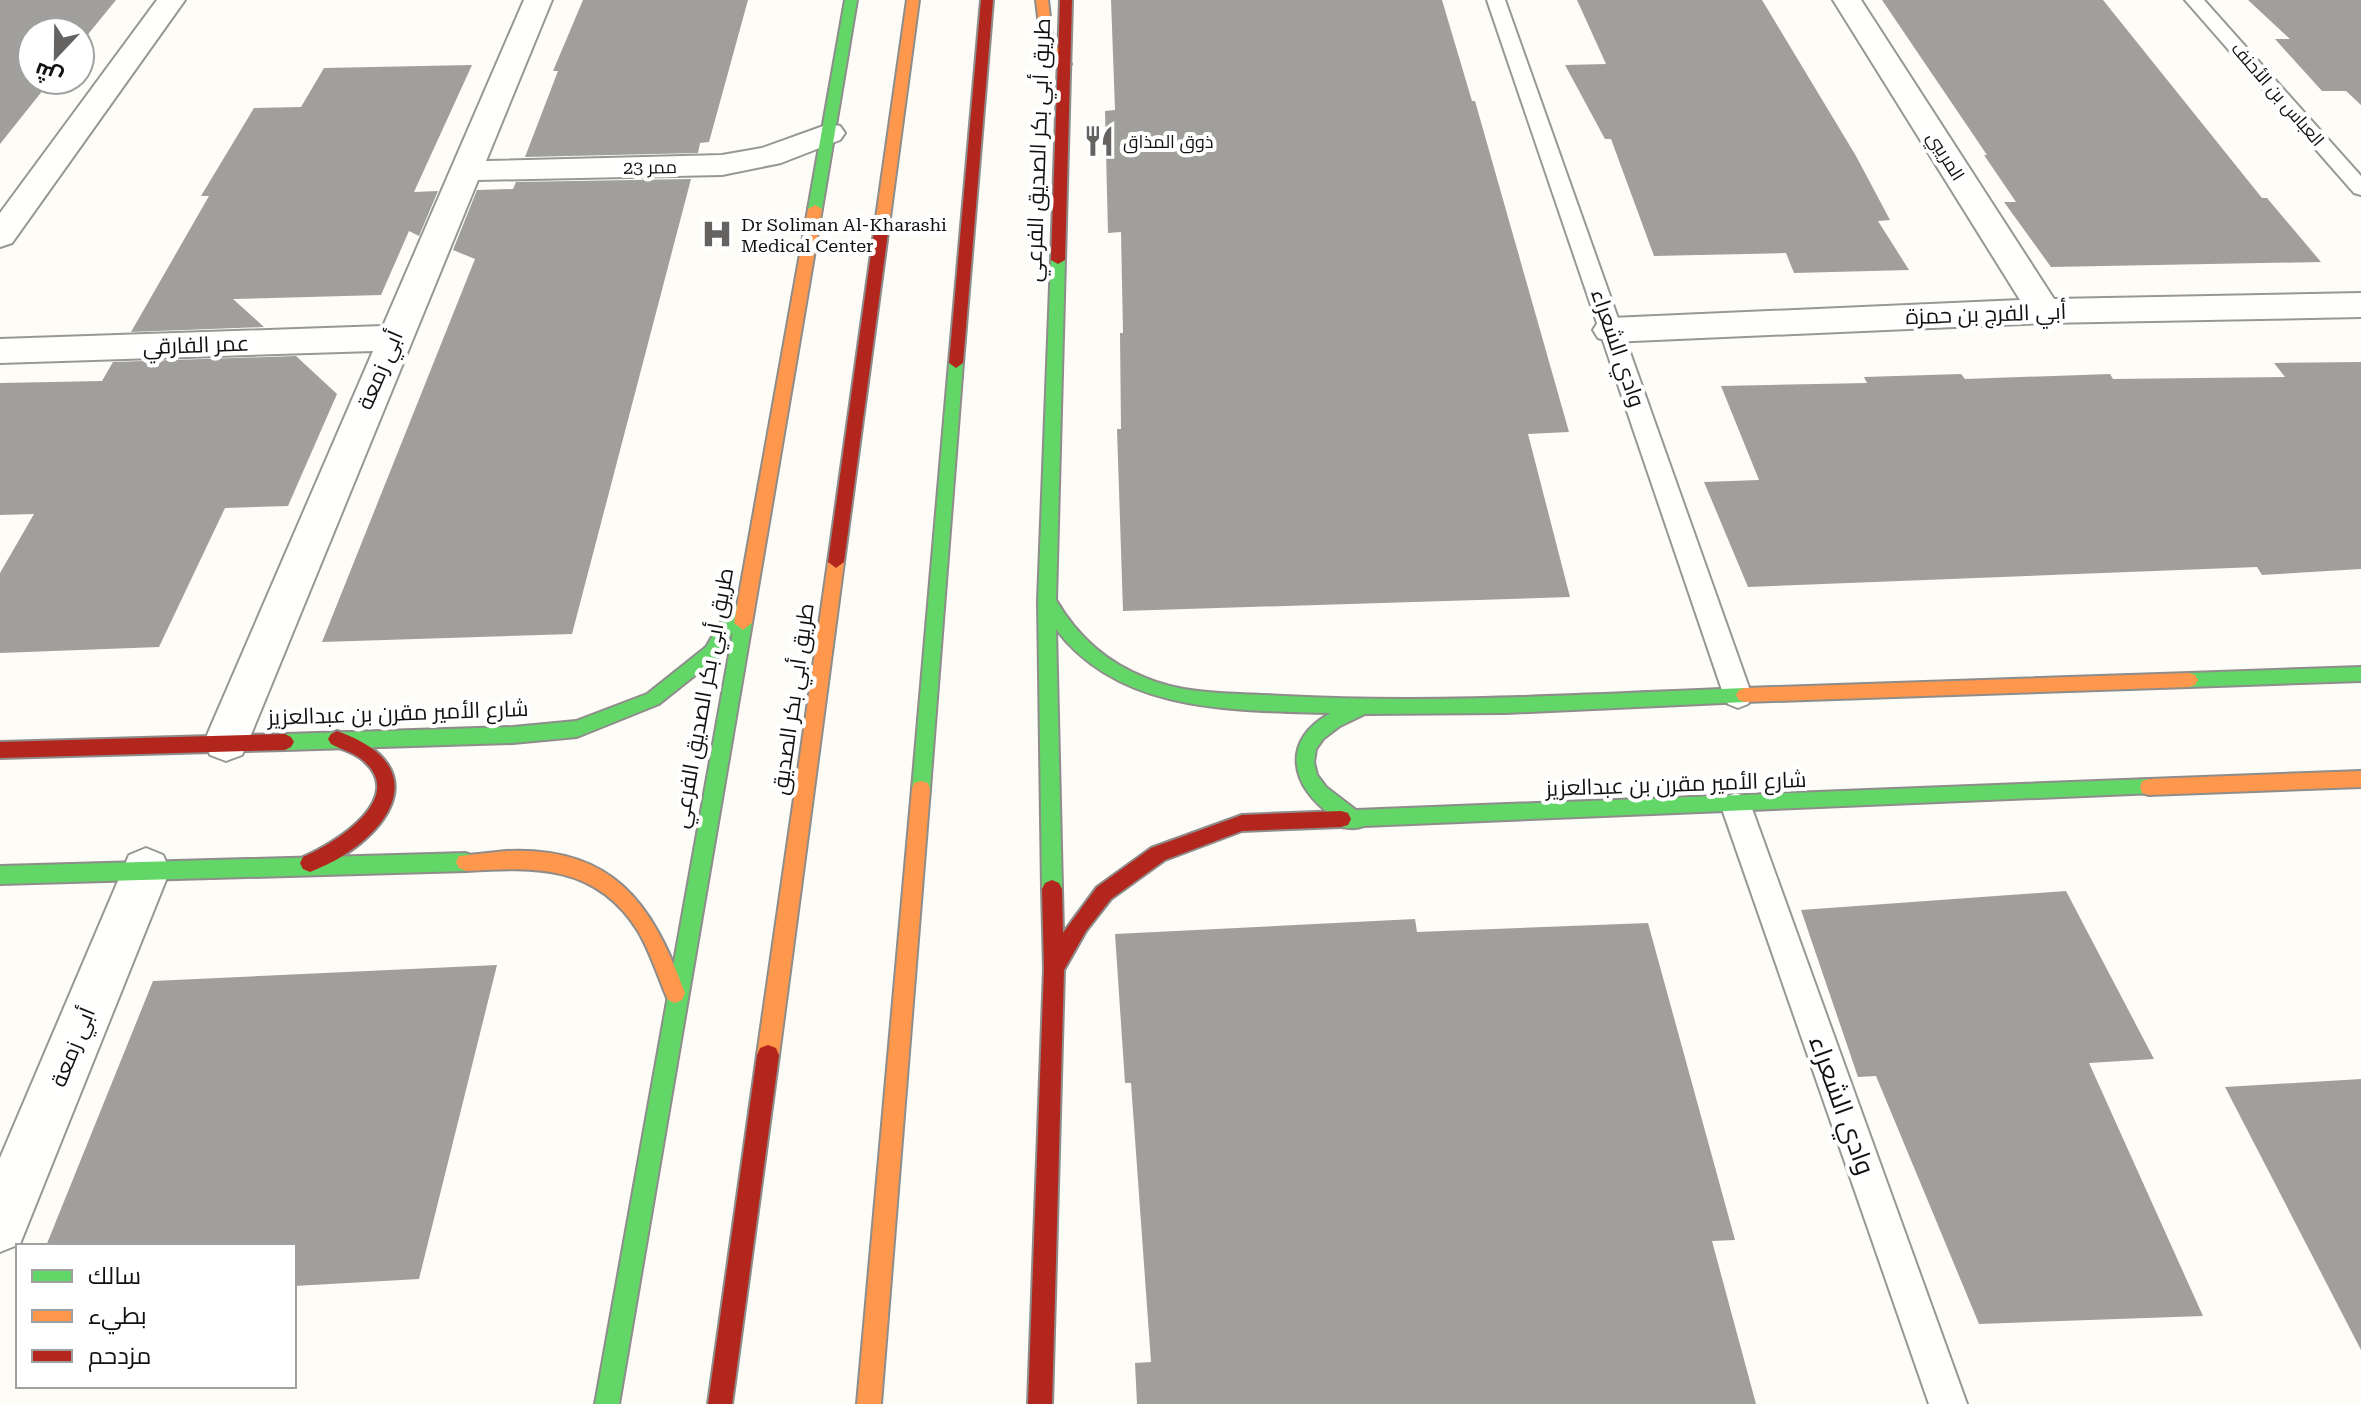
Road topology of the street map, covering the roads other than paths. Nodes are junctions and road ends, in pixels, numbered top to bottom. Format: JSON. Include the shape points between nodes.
{"nodes":[{"id":1,"x":171,"y":0,"type":"edge"},
{"id":2,"x":538,"y":0,"type":"edge"},
{"id":3,"x":851,"y":0,"type":"edge"},
{"id":4,"x":913,"y":0,"type":"edge"},
{"id":5,"x":987,"y":0,"type":"edge"},
{"id":6,"x":1042,"y":0,"type":"edge"},
{"id":7,"x":1066,"y":0,"type":"edge"},
{"id":8,"x":1496,"y":0,"type":"edge"},
{"id":9,"x":1847,"y":0,"type":"edge"},
{"id":10,"x":2194,"y":0,"type":"edge"},
{"id":11,"x":1065,"y":64,"type":"junction"},
{"id":12,"x":829,"y":133,"type":"junction"},
{"id":13,"x":465,"y":171,"type":"junction"},
{"id":14,"x":2361,"y":189,"type":"edge"},
{"id":15,"x":0,"y":236,"type":"edge"},
{"id":16,"x":2361,"y":305,"type":"edge"},
{"id":17,"x":2044,"y":311,"type":"junction"},
{"id":18,"x":1611,"y":330,"type":"junction"},
{"id":19,"x":393,"y":338,"type":"junction"},
{"id":20,"x":0,"y":351,"type":"edge"},
{"id":21,"x":744,"y":597,"type":"junction"},
{"id":22,"x":1047,"y":601,"type":"junction"},
{"id":23,"x":2361,"y":674,"type":"edge"},
{"id":24,"x":1738,"y":696,"type":"junction"},
{"id":25,"x":1358,"y":709,"type":"junction"},
{"id":26,"x":337,"y":739,"type":"junction"},
{"id":27,"x":226,"y":742,"type":"junction"},
{"id":28,"x":0,"y":750,"type":"edge"},
{"id":29,"x":2361,"y":779,"type":"edge"},
{"id":30,"x":1736,"y":806,"type":"junction"},
{"id":31,"x":1357,"y":821,"type":"junction"},
{"id":32,"x":297,"y":867,"type":"junction"},
{"id":33,"x":146,"y":870,"type":"junction"},
{"id":34,"x":0,"y":875,"type":"edge"},
{"id":35,"x":1054,"y":969,"type":"junction"},
{"id":36,"x":676,"y":996,"type":"junction"},
{"id":37,"x":0,"y":1224,"type":"edge"},
{"id":38,"x":607,"y":1404,"type":"edge"},
{"id":39,"x":720,"y":1404,"type":"edge"},
{"id":40,"x":869,"y":1404,"type":"edge"},
{"id":41,"x":1040,"y":1404,"type":"edge"},
{"id":42,"x":1948,"y":1404,"type":"edge"}],
"edges":[{"from":1,"to":15,"type":"street"},
{"from":2,"to":13,"type":"street","name":"أبي زمعة"},
{"from":3,"to":12,"type":"street","name":"طريق أبي بكر الصديق الفرعي"},
{"from":4,"to":39,"type":"street","name":"طريق أبي بكر الصديق"},
{"from":5,"to":40,"type":"street"},
{"from":6,"to":11,"type":"street","via":[[1043,39]]},
{"from":7,"to":11,"type":"street","name":"طريق أبي بكر الصديق الفرعي"},
{"from":8,"to":18,"type":"lane","name":"وادي الشعراء"},
{"from":9,"to":17,"type":"street","name":"المريبي"},
{"from":10,"to":14,"type":"lane","name":"العباس بن الأحنف"},
{"from":11,"to":22,"type":"street","name":"طريق أبي بكر الصديق الفرعي"},
{"from":12,"to":13,"type":"street","name":"ممر 23","via":[[770,156],[722,165]]},
{"from":12,"to":21,"type":"street","name":"طريق أبي بكر الصديق الفرعي"},
{"from":13,"to":19,"type":"street","name":"أبي زمعة"},
{"from":16,"to":17,"type":"street","name":"أبي الفرج بن حمزة"},
{"from":17,"to":18,"type":"street","name":"أبي الفرج بن حمزة"},
{"from":18,"to":24,"type":"lane","name":"وادي الشعراء"},
{"from":19,"to":20,"type":"street","name":"عمر الفارقي"},
{"from":19,"to":27,"type":"street","name":"أبي زمعة"},
{"from":21,"to":26,"type":"street","name":"شارع الأمير مقرن بن عبدالعزيز","via":[[712,652],[653,699],[577,729]]},
{"from":21,"to":36,"type":"street","name":"طريق أبي بكر الصديق الفرعي"},
{"from":22,"to":25,"type":"street","via":[[1083,650],[1142,685],[1191,697]]},
{"from":22,"to":35,"type":"street","name":"طريق أبي بكر الصديق الفرعي"},
{"from":23,"to":24,"type":"street"},
{"from":24,"to":25,"type":"street"},
{"from":25,"to":31,"type":"street","via":[[1319,725],[1302,760],[1317,798]]},
{"from":26,"to":27,"type":"street","name":"شارع الأمير مقرن بن عبدالعزيز"},
{"from":26,"to":32,"type":"street","via":[[368,750],[385,771],[386,799],[367,829],[335,855]]},
{"from":27,"to":28,"type":"street","name":"شارع الأمير مقرن بن عبدالعزيز"},
{"from":29,"to":30,"type":"street","name":"شارع الأمير مقرن بن عبدالعزيز"},
{"from":30,"to":31,"type":"street","name":"شارع الأمير مقرن بن عبدالعزيز"},
{"from":30,"to":42,"type":"lane","name":"وادي الشعراء"},
{"from":31,"to":35,"type":"street","name":"شارع الأمير مقرن بن عبدالعزيز","via":[[1242,823],[1187,838],[1136,865],[1089,910]]},
{"from":32,"to":33,"type":"street"},
{"from":32,"to":36,"type":"street","via":[[544,860],[585,870],[619,889],[646,918]]},
{"from":33,"to":34,"type":"street"},
{"from":33,"to":37,"type":"street","name":"أبي زمعة"},
{"from":35,"to":41,"type":"street","name":"طريق أبي بكر الصديق الفرعي"},
{"from":36,"to":38,"type":"street","name":"طريق أبي بكر الصديق الفرعي"}]}
